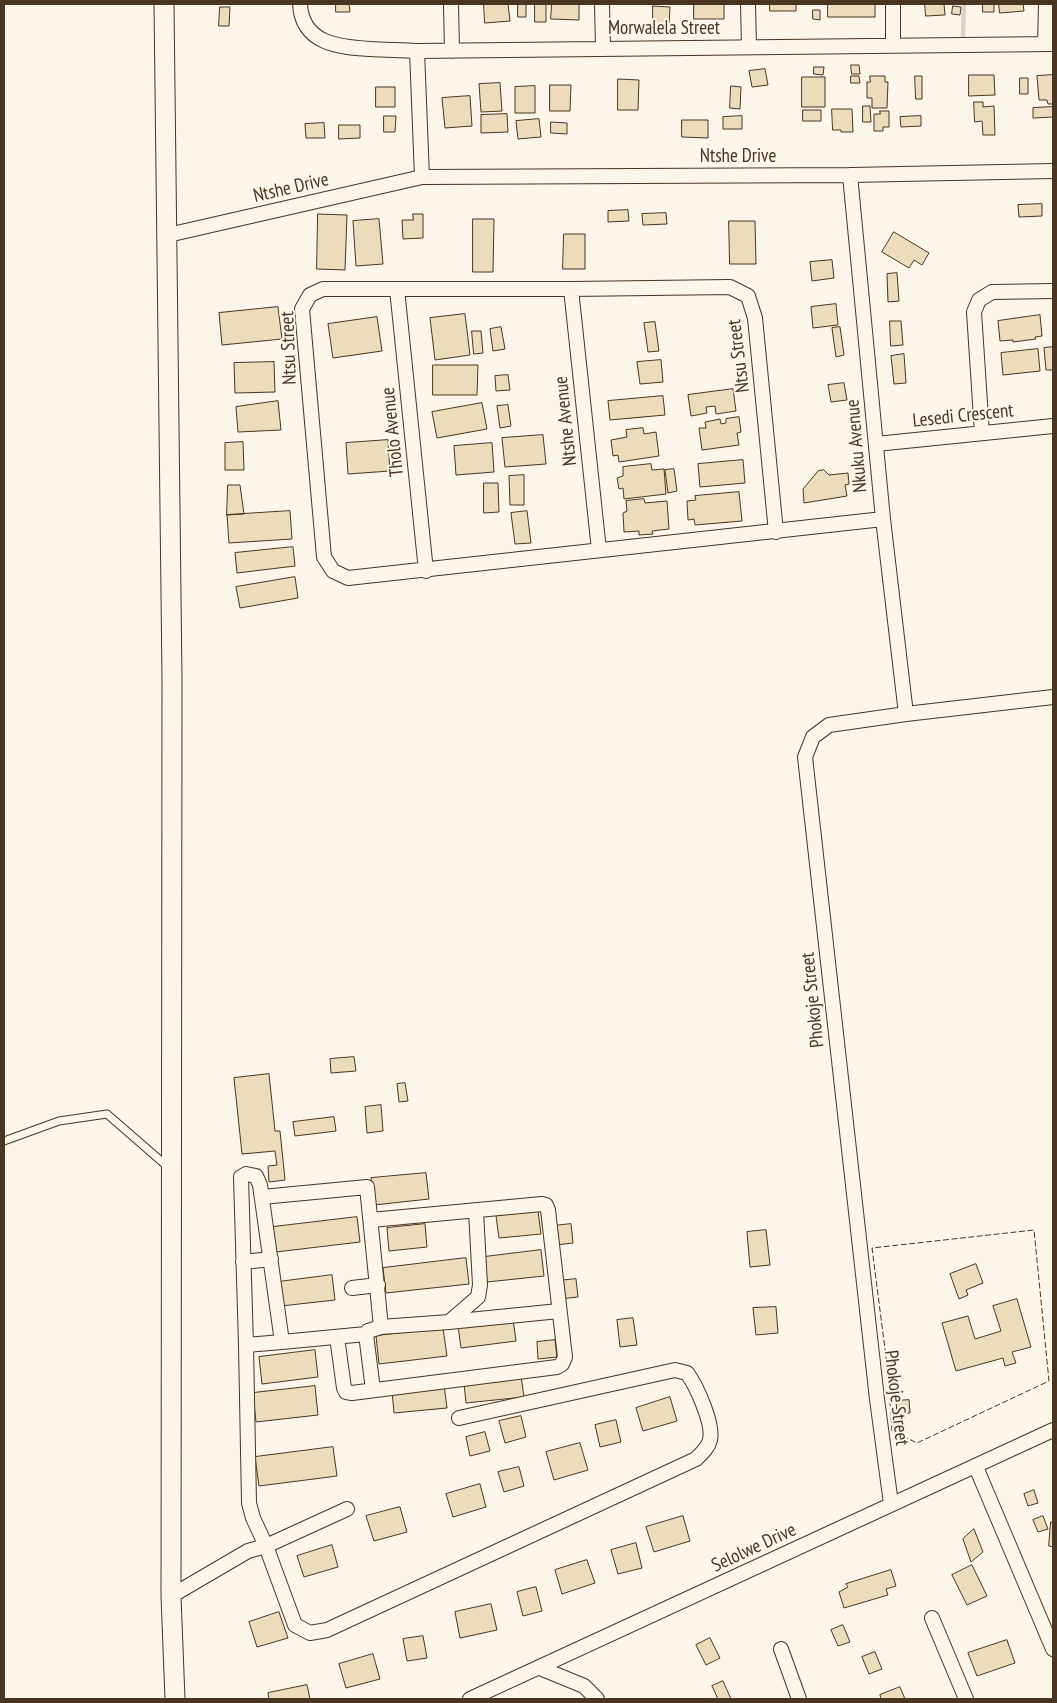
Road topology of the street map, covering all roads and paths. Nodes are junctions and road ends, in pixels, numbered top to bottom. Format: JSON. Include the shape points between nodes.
{"nodes":[{"id":1,"x":164,"y":4,"type":"edge"},
{"id":2,"x":300,"y":4,"type":"edge"},
{"id":3,"x":452,"y":4,"type":"edge"},
{"id":4,"x":602,"y":4,"type":"edge"},
{"id":5,"x":748,"y":4,"type":"edge"},
{"id":6,"x":893,"y":4,"type":"edge"},
{"id":7,"x":1046,"y":4,"type":"edge"},
{"id":8,"x":1049,"y":44,"type":"edge"},
{"id":9,"x":893,"y":45,"type":"junction"},
{"id":10,"x":749,"y":47,"type":"junction"},
{"id":11,"x":602,"y":48,"type":"junction"},
{"id":12,"x":417,"y":51,"type":"junction"},
{"id":13,"x":452,"y":51,"type":"junction"},
{"id":14,"x":1053,"y":171,"type":"edge"},
{"id":15,"x":850,"y":175,"type":"junction"},
{"id":16,"x":422,"y":177,"type":"junction"},
{"id":17,"x":168,"y":235,"type":"junction"},
{"id":18,"x":397,"y":289,"type":"junction"},
{"id":19,"x":571,"y":289,"type":"junction"},
{"id":20,"x":1053,"y":291,"type":"edge"},
{"id":21,"x":1053,"y":426,"type":"edge"},
{"id":22,"x":982,"y":433,"type":"junction"},
{"id":23,"x":876,"y":444,"type":"junction"},
{"id":24,"x":883,"y":520,"type":"junction"},
{"id":25,"x":776,"y":532,"type":"junction"},
{"id":26,"x":599,"y":550,"type":"junction"},
{"id":27,"x":426,"y":571,"type":"junction"},
{"id":28,"x":1053,"y":697,"type":"edge"},
{"id":29,"x":906,"y":714,"type":"junction"},
{"id":30,"x":4,"y":1141,"type":"edge"},
{"id":31,"x":171,"y":1169,"type":"junction"},
{"id":32,"x":262,"y":1197,"type":"junction"},
{"id":33,"x":476,"y":1211,"type":"junction"},
{"id":34,"x":371,"y":1220,"type":"junction"},
{"id":35,"x":271,"y":1259,"type":"junction"},
{"id":36,"x":244,"y":1262,"type":"junction"},
{"id":37,"x":378,"y":1285,"type":"junction"},
{"id":38,"x":352,"y":1288,"type":"dead end"},
{"id":39,"x":559,"y":1311,"type":"junction"},
{"id":40,"x":449,"y":1322,"type":"junction"},
{"id":41,"x":381,"y":1327,"type":"junction"},
{"id":42,"x":366,"y":1334,"type":"junction"},
{"id":43,"x":337,"y":1337,"type":"junction"},
{"id":44,"x":282,"y":1342,"type":"junction"},
{"id":45,"x":246,"y":1345,"type":"junction"},
{"id":46,"x":372,"y":1390,"type":"junction"},
{"id":47,"x":459,"y":1418,"type":"dead end"},
{"id":48,"x":1053,"y":1430,"type":"edge"},
{"id":49,"x":976,"y":1467,"type":"junction"},
{"id":50,"x":891,"y":1504,"type":"junction"},
{"id":51,"x":347,"y":1509,"type":"dead end"},
{"id":52,"x":266,"y":1546,"type":"junction"},
{"id":53,"x":171,"y":1596,"type":"junction"},
{"id":54,"x":932,"y":1618,"type":"dead end"},
{"id":55,"x":781,"y":1649,"type":"dead end"},
{"id":56,"x":1053,"y":1649,"type":"edge"},
{"id":57,"x":540,"y":1668,"type":"junction"},
{"id":58,"x":176,"y":1699,"type":"edge"},
{"id":59,"x":470,"y":1699,"type":"edge"},
{"id":60,"x":597,"y":1699,"type":"edge"},
{"id":61,"x":799,"y":1699,"type":"edge"},
{"id":62,"x":966,"y":1699,"type":"edge"}],
"edges":[{"from":1,"to":17,"type":"street"},
{"from":2,"to":12,"type":"street","name":"Morwalela Street","via":[[304,22],[324,42],[341,48]]},
{"from":3,"to":13,"type":"street"},
{"from":4,"to":11,"type":"street"},
{"from":5,"to":10,"type":"street"},
{"from":6,"to":9,"type":"street"},
{"from":7,"to":8,"type":"street"},
{"from":8,"to":9,"type":"street","name":"Morwalela Street"},
{"from":9,"to":10,"type":"street","name":"Morwalela Street"},
{"from":10,"to":11,"type":"street","name":"Morwalela Street"},
{"from":11,"to":13,"type":"street","name":"Morwalela Street"},
{"from":12,"to":13,"type":"street","name":"Morwalela Street"},
{"from":12,"to":16,"type":"street"},
{"from":14,"to":15,"type":"street","name":"Ntshe Drive"},
{"from":15,"to":16,"type":"street","name":"Ntshe Drive"},
{"from":15,"to":23,"type":"street","name":"Nkuku Avenue"},
{"from":16,"to":17,"type":"street","name":"Ntshe Drive"},
{"from":17,"to":31,"type":"street","via":[[172,668]]},
{"from":18,"to":19,"type":"street","name":"Ntsu Street"},
{"from":18,"to":27,"type":"street","name":"Tholo Avenue"},
{"from":18,"to":27,"type":"street","name":"Ntsu Street","via":[[323,289],[310,295],[302,309],[324,557],[333,572],[348,578]]},
{"from":19,"to":25,"type":"street","name":"Ntsu Street","via":[[730,287],[748,296],[755,318]]},
{"from":19,"to":26,"type":"street","name":"Ntshe Avenue"},
{"from":20,"to":22,"type":"street","via":[[992,292],[979,300],[974,312]]},
{"from":21,"to":22,"type":"street","name":"Lesedi Crescent"},
{"from":22,"to":23,"type":"street","name":"Lesedi Crescent"},
{"from":23,"to":24,"type":"street","name":"Nkuku Avenue"},
{"from":24,"to":25,"type":"street","name":"Ntsu Street"},
{"from":24,"to":29,"type":"street","name":"Nkuku Avenue"},
{"from":25,"to":26,"type":"street","name":"Ntsu Street"},
{"from":26,"to":27,"type":"street","name":"Ntsu Street"},
{"from":28,"to":29,"type":"street","name":"Phokoje Street"},
{"from":29,"to":50,"type":"street","name":"Phokoje Street","via":[[829,726],[813,737],[805,757]]},
{"from":30,"to":31,"type":"lane","via":[[60,1121],[108,1114]]},
{"from":31,"to":53,"type":"street"},
{"from":32,"to":34,"type":"street","via":[[364,1186],[368,1191]]},
{"from":32,"to":35,"type":"street"},
{"from":32,"to":36,"type":"street","via":[[256,1176],[246,1174],[241,1177]]},
{"from":33,"to":34,"type":"street"},
{"from":33,"to":39,"type":"street","via":[[546,1206]]},
{"from":33,"to":40,"type":"street","via":[[478,1297]]},
{"from":34,"to":37,"type":"street"},
{"from":35,"to":36,"type":"street"},
{"from":35,"to":44,"type":"street"},
{"from":36,"to":45,"type":"street"},
{"from":37,"to":38,"type":"street"},
{"from":37,"to":41,"type":"street"},
{"from":39,"to":40,"type":"street"},
{"from":39,"to":46,"type":"street","via":[[565,1357],[556,1367]]},
{"from":40,"to":41,"type":"street"},
{"from":41,"to":42,"type":"street"},
{"from":42,"to":43,"type":"street"},
{"from":42,"to":46,"type":"street"},
{"from":43,"to":44,"type":"street"},
{"from":43,"to":46,"type":"street","via":[[346,1392]]},
{"from":44,"to":45,"type":"street"},
{"from":45,"to":52,"type":"street","via":[[248,1503]]},
{"from":47,"to":52,"type":"street","via":[[675,1370],[687,1372],[693,1381],[711,1429],[706,1449],[696,1459],[326,1630],[310,1634],[295,1625]]},
{"from":48,"to":49,"type":"street","name":"Selolwe Drive"},
{"from":49,"to":50,"type":"street","name":"Selolwe Drive"},
{"from":49,"to":56,"type":"street"},
{"from":50,"to":57,"type":"street","name":"Selolwe Drive"},
{"from":51,"to":52,"type":"street"},
{"from":52,"to":53,"type":"street","via":[[248,1551]]},
{"from":53,"to":58,"type":"street"},
{"from":54,"to":62,"type":"street"},
{"from":55,"to":61,"type":"street"},
{"from":57,"to":59,"type":"street","name":"Selolwe Drive"},
{"from":57,"to":60,"type":"street","via":[[584,1686]]}]}
